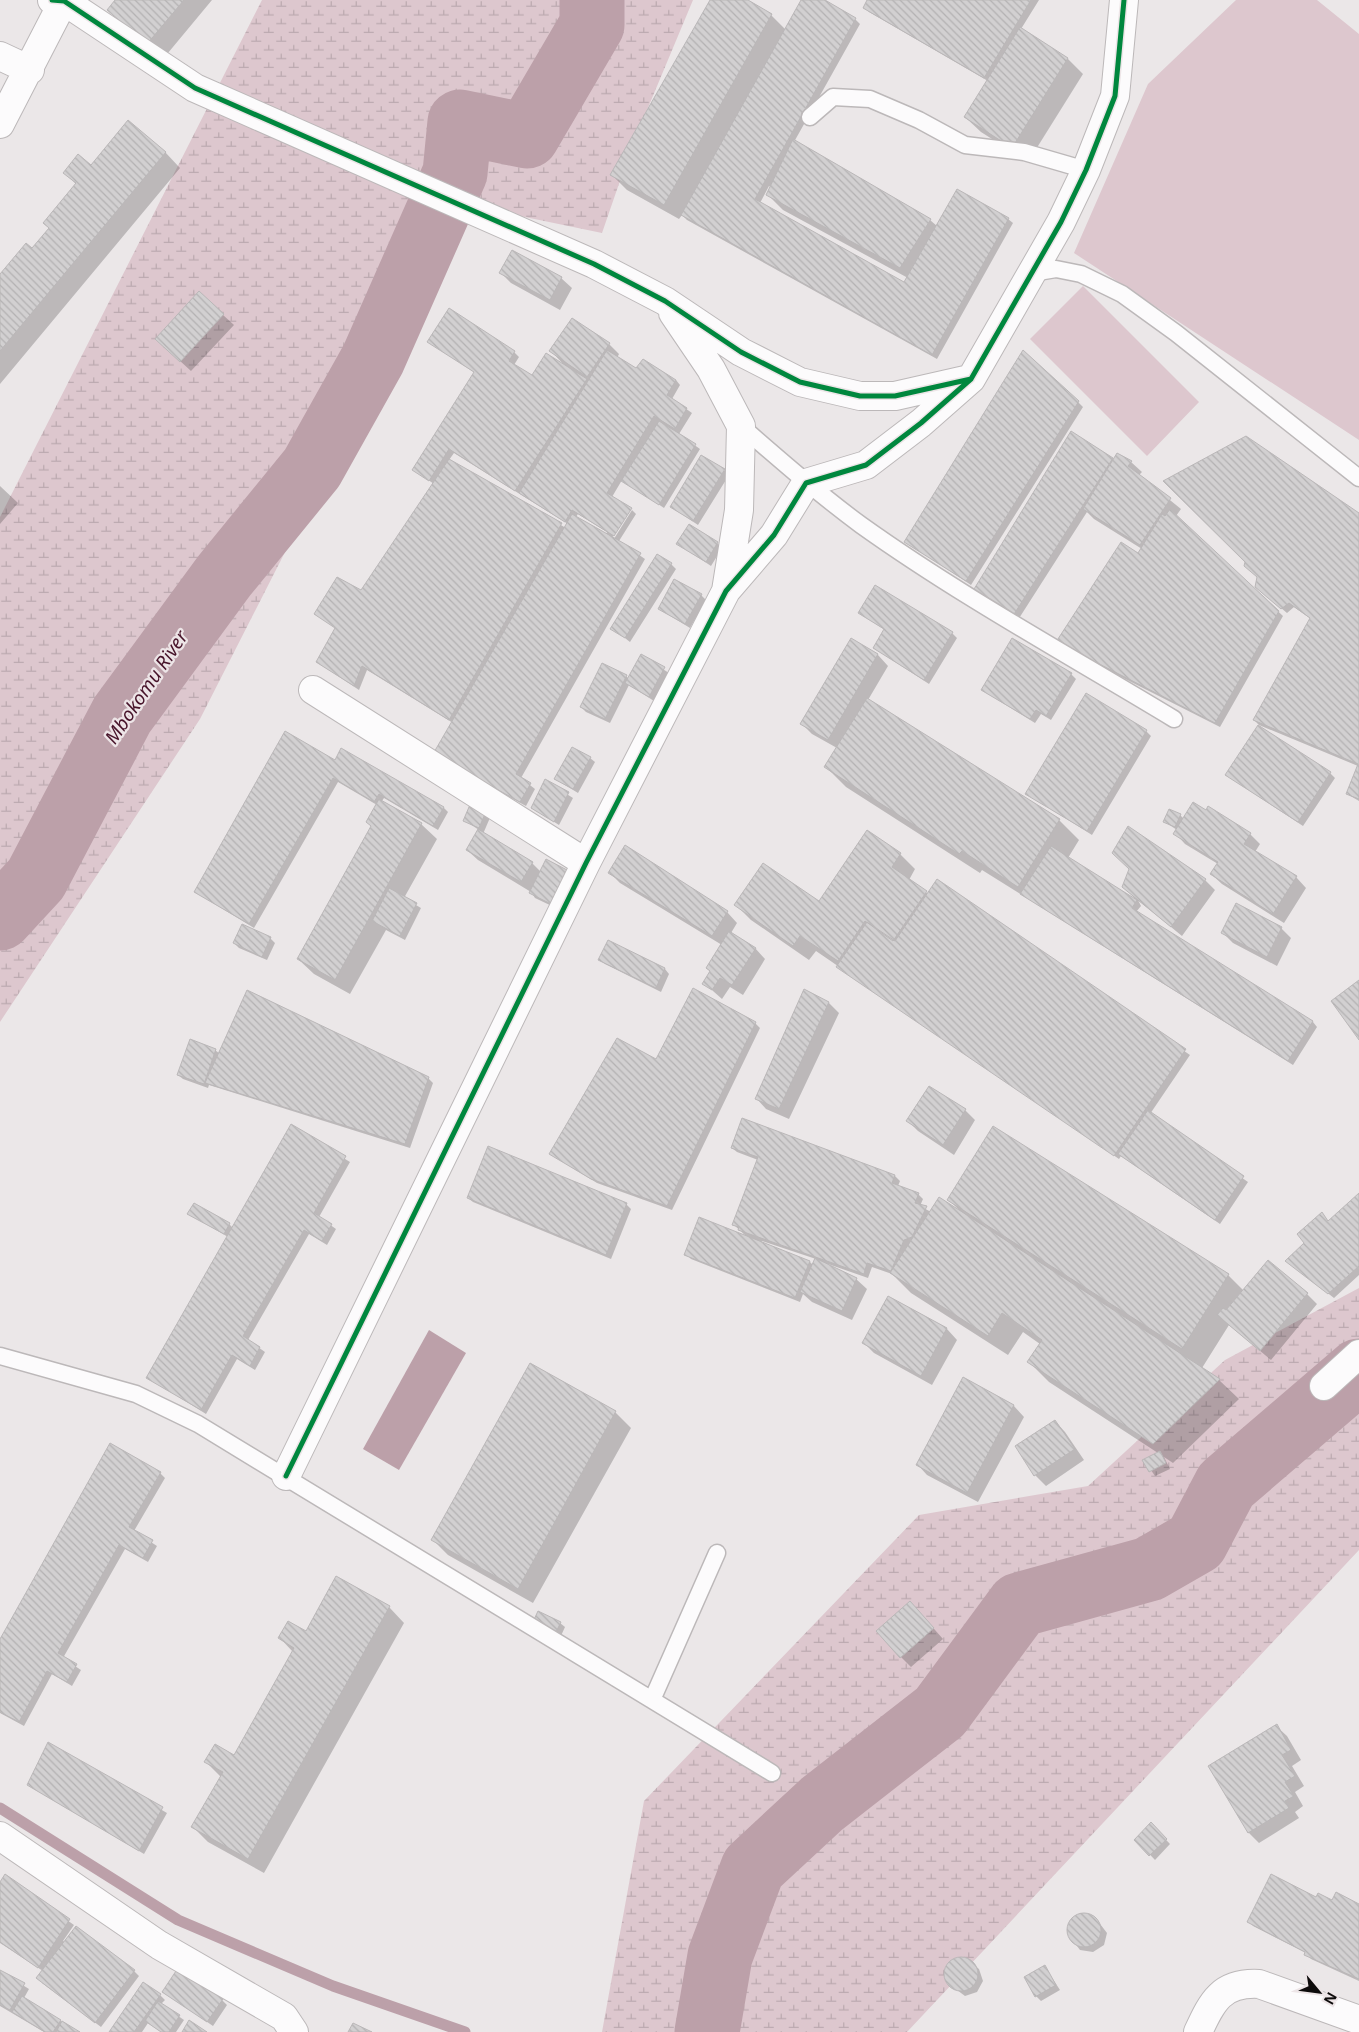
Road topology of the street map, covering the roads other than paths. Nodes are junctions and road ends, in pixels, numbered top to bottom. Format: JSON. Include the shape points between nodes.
{"nodes":[{"id":1,"x":60,"y":0,"type":"edge"},
{"id":2,"x":1124,"y":0,"type":"edge"},
{"id":3,"x":0,"y":56,"type":"edge"},
{"id":4,"x":30,"y":70,"type":"junction"},
{"id":5,"x":810,"y":117,"type":"dead end"},
{"id":6,"x":0,"y":124,"type":"edge"},
{"id":7,"x":1086,"y":170,"type":"junction"},
{"id":8,"x":1032,"y":273,"type":"junction"},
{"id":9,"x":665,"y":301,"type":"junction"},
{"id":10,"x":971,"y":379,"type":"junction"},
{"id":11,"x":741,"y":426,"type":"junction"},
{"id":12,"x":1359,"y":478,"type":"edge"},
{"id":13,"x":806,"y":483,"type":"junction"},
{"id":14,"x":726,"y":590,"type":"junction"},
{"id":15,"x":313,"y":690,"type":"dead end"},
{"id":16,"x":1174,"y":719,"type":"dead end"},
{"id":17,"x":586,"y":863,"type":"junction"},
{"id":18,"x":1359,"y":1354,"type":"edge"},
{"id":19,"x":0,"y":1356,"type":"edge"},
{"id":20,"x":1324,"y":1386,"type":"dead end"},
{"id":21,"x":286,"y":1476,"type":"junction"},
{"id":22,"x":717,"y":1554,"type":"dead end"},
{"id":23,"x":652,"y":1700,"type":"junction"},
{"id":24,"x":772,"y":1772,"type":"dead end"},
{"id":25,"x":0,"y":1836,"type":"edge"},
{"id":26,"x":1359,"y":2020,"type":"edge"},
{"id":27,"x":294,"y":2032,"type":"edge"},
{"id":28,"x":1198,"y":2032,"type":"edge"}],
"edges":[{"from":1,"to":4,"type":"street"},
{"from":1,"to":9,"type":"street","via":[[196,88],[594,264]]},
{"from":2,"to":7,"type":"street","via":[[1115,96]]},
{"from":3,"to":4,"type":"street"},
{"from":4,"to":6,"type":"street"},
{"from":5,"to":7,"type":"lane","via":[[833,97],[870,99],[965,145],[1024,152]]},
{"from":7,"to":8,"type":"street"},
{"from":8,"to":10,"type":"street"},
{"from":8,"to":12,"type":"lane","via":[[1056,269],[1082,274],[1122,294]]},
{"from":9,"to":10,"type":"street","via":[[741,352],[800,382],[860,396],[895,396]]},
{"from":9,"to":11,"type":"street","via":[[711,369]]},
{"from":10,"to":13,"type":"street","via":[[866,465]]},
{"from":11,"to":13,"type":"lane"},
{"from":11,"to":14,"type":"street","via":[[739,510]]},
{"from":13,"to":14,"type":"street","via":[[774,535]]},
{"from":13,"to":16,"type":"lane","via":[[941,578]]},
{"from":14,"to":17,"type":"street"},
{"from":15,"to":17,"type":"street"},
{"from":17,"to":21,"type":"street"},
{"from":18,"to":20,"type":"street"},
{"from":19,"to":21,"type":"lane","via":[[136,1394],[198,1424]]},
{"from":21,"to":23,"type":"lane"},
{"from":22,"to":23,"type":"lane"},
{"from":23,"to":24,"type":"lane"},
{"from":25,"to":27,"type":"street","via":[[159,1945],[284,2017]]},
{"from":26,"to":28,"type":"street","via":[[1259,1984],[1244,1983],[1230,1987],[1218,1996]]}]}
